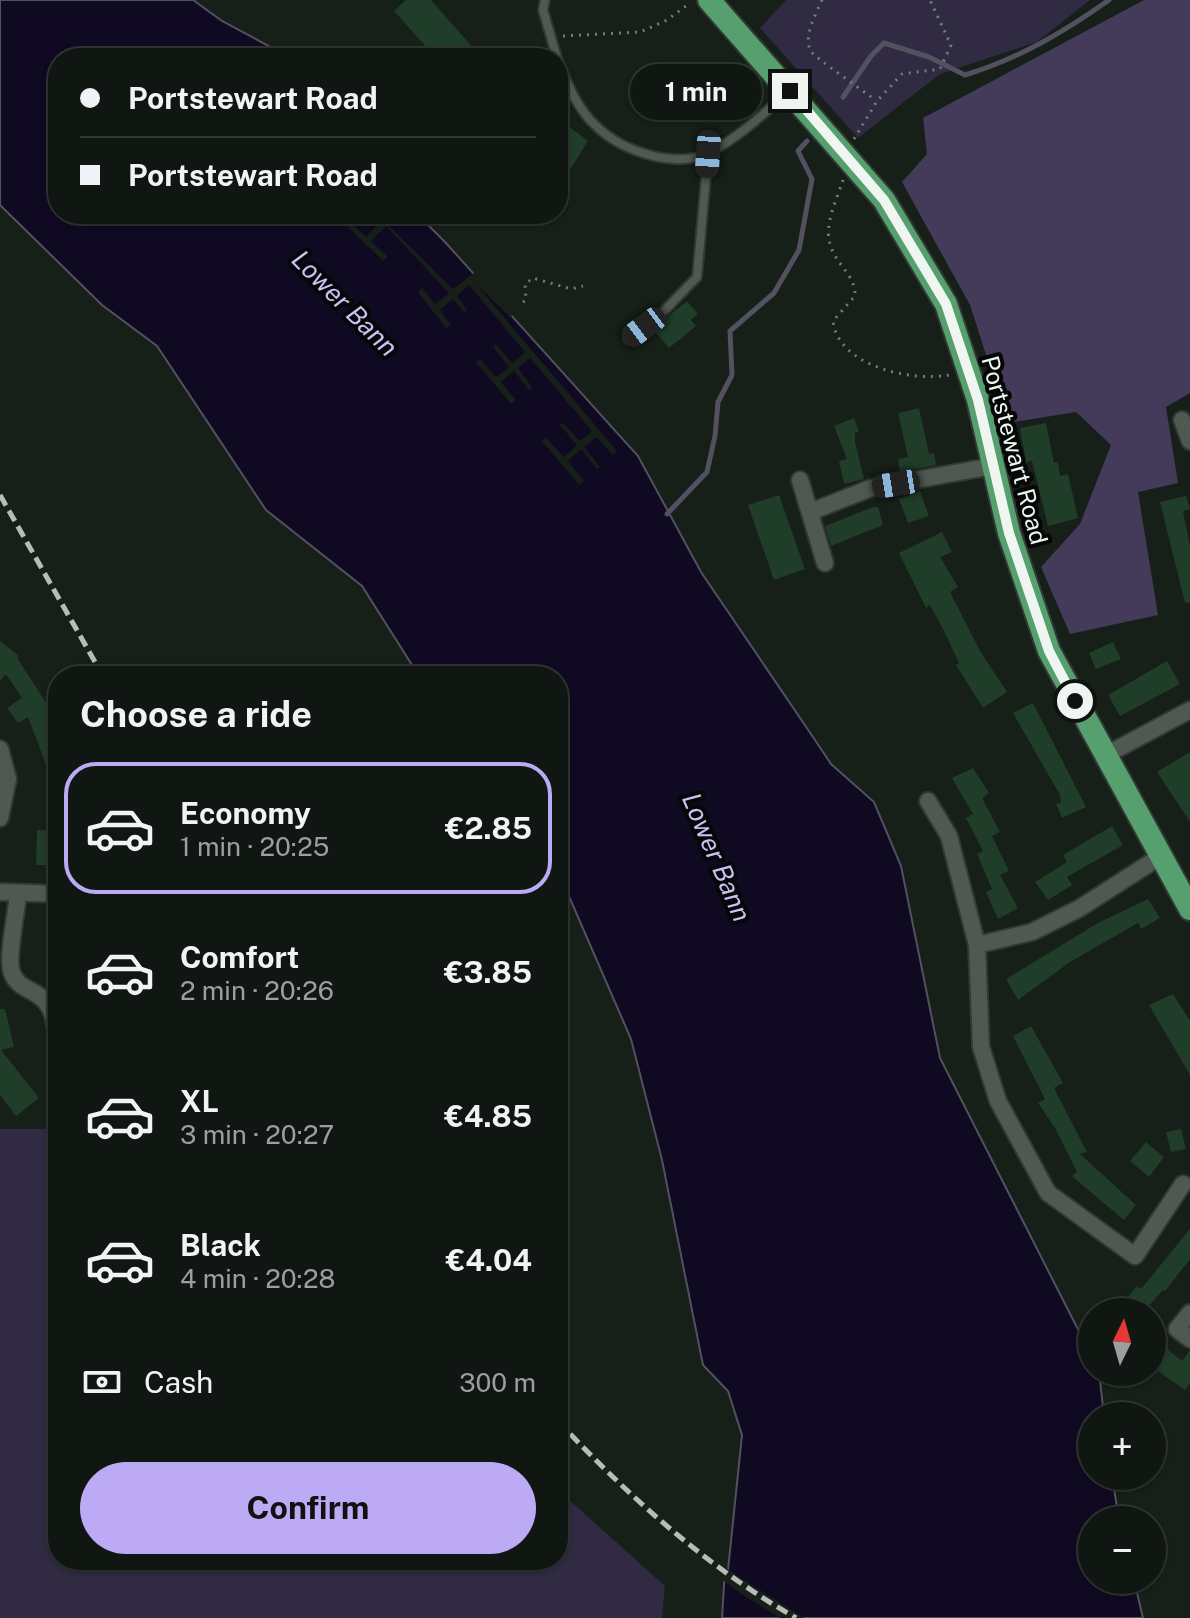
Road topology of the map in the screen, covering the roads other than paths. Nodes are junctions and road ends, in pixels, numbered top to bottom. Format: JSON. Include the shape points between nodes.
{"nodes":[{"id":1,"x":545,"y":0,"type":"edge"},
{"id":2,"x":709,"y":0,"type":"edge"},
{"id":3,"x":554,"y":48,"type":"edge"},
{"id":4,"x":568,"y":85,"type":"edge"},
{"id":5,"x":790,"y":91,"type":"junction"},
{"id":6,"x":708,"y":154,"type":"junction"},
{"id":7,"x":628,"y":339,"type":"dead end"},
{"id":8,"x":1182,"y":420,"type":"dead end"},
{"id":9,"x":1190,"y":441,"type":"edge"},
{"id":10,"x":993,"y":466,"type":"junction"},
{"id":11,"x":800,"y":480,"type":"dead end"},
{"id":12,"x":810,"y":512,"type":"junction"},
{"id":13,"x":825,"y":563,"type":"dead end"},
{"id":14,"x":1190,"y":710,"type":"edge"},
{"id":15,"x":0,"y":749,"type":"edge"},
{"id":16,"x":1104,"y":756,"type":"junction"},
{"id":17,"x":928,"y":801,"type":"dead end"},
{"id":18,"x":0,"y":818,"type":"edge"},
{"id":19,"x":1161,"y":856,"type":"junction"},
{"id":20,"x":0,"y":892,"type":"edge"},
{"id":21,"x":18,"y":893,"type":"junction"},
{"id":22,"x":48,"y":894,"type":"edge"},
{"id":23,"x":1190,"y":909,"type":"edge"},
{"id":24,"x":977,"y":945,"type":"junction"},
{"id":25,"x":48,"y":1004,"type":"edge"},
{"id":26,"x":1183,"y":1184,"type":"dead end"},
{"id":27,"x":1190,"y":1313,"type":"edge"},
{"id":28,"x":1190,"y":1339,"type":"edge"}],
"edges":[{"from":1,"to":3,"type":"lane"},
{"from":2,"to":5,"type":"main road","name":"Portstewart Road"},
{"from":4,"to":6,"type":"lane","via":[[595,125],[629,148],[658,157]]},
{"from":5,"to":6,"type":"lane"},
{"from":5,"to":10,"type":"main road","name":"Portstewart Road","via":[[897,218],[946,304]]},
{"from":6,"to":7,"type":"lane","via":[[697,277]]},
{"from":8,"to":9,"type":"street"},
{"from":10,"to":12,"type":"street","via":[[871,488]]},
{"from":10,"to":16,"type":"main road","name":"Portstewart Road","via":[[1009,533],[1049,651]]},
{"from":11,"to":12,"type":"street"},
{"from":12,"to":13,"type":"street"},
{"from":14,"to":16,"type":"street"},
{"from":15,"to":18,"type":"street","via":[[8,779]]},
{"from":16,"to":19,"type":"main road","name":"Portstewart Road"},
{"from":17,"to":24,"type":"street","via":[[949,836]]},
{"from":19,"to":23,"type":"main road","name":"Portstewart Road"},
{"from":19,"to":24,"type":"street","via":[[1032,932]]},
{"from":20,"to":21,"type":"street"},
{"from":21,"to":22,"type":"street"},
{"from":21,"to":25,"type":"street","via":[[9,956],[12,975]]},
{"from":24,"to":26,"type":"street","via":[[981,1047],[998,1101],[1048,1193],[1135,1256]]},
{"from":27,"to":28,"type":"street","via":[[1177,1329]]}]}
